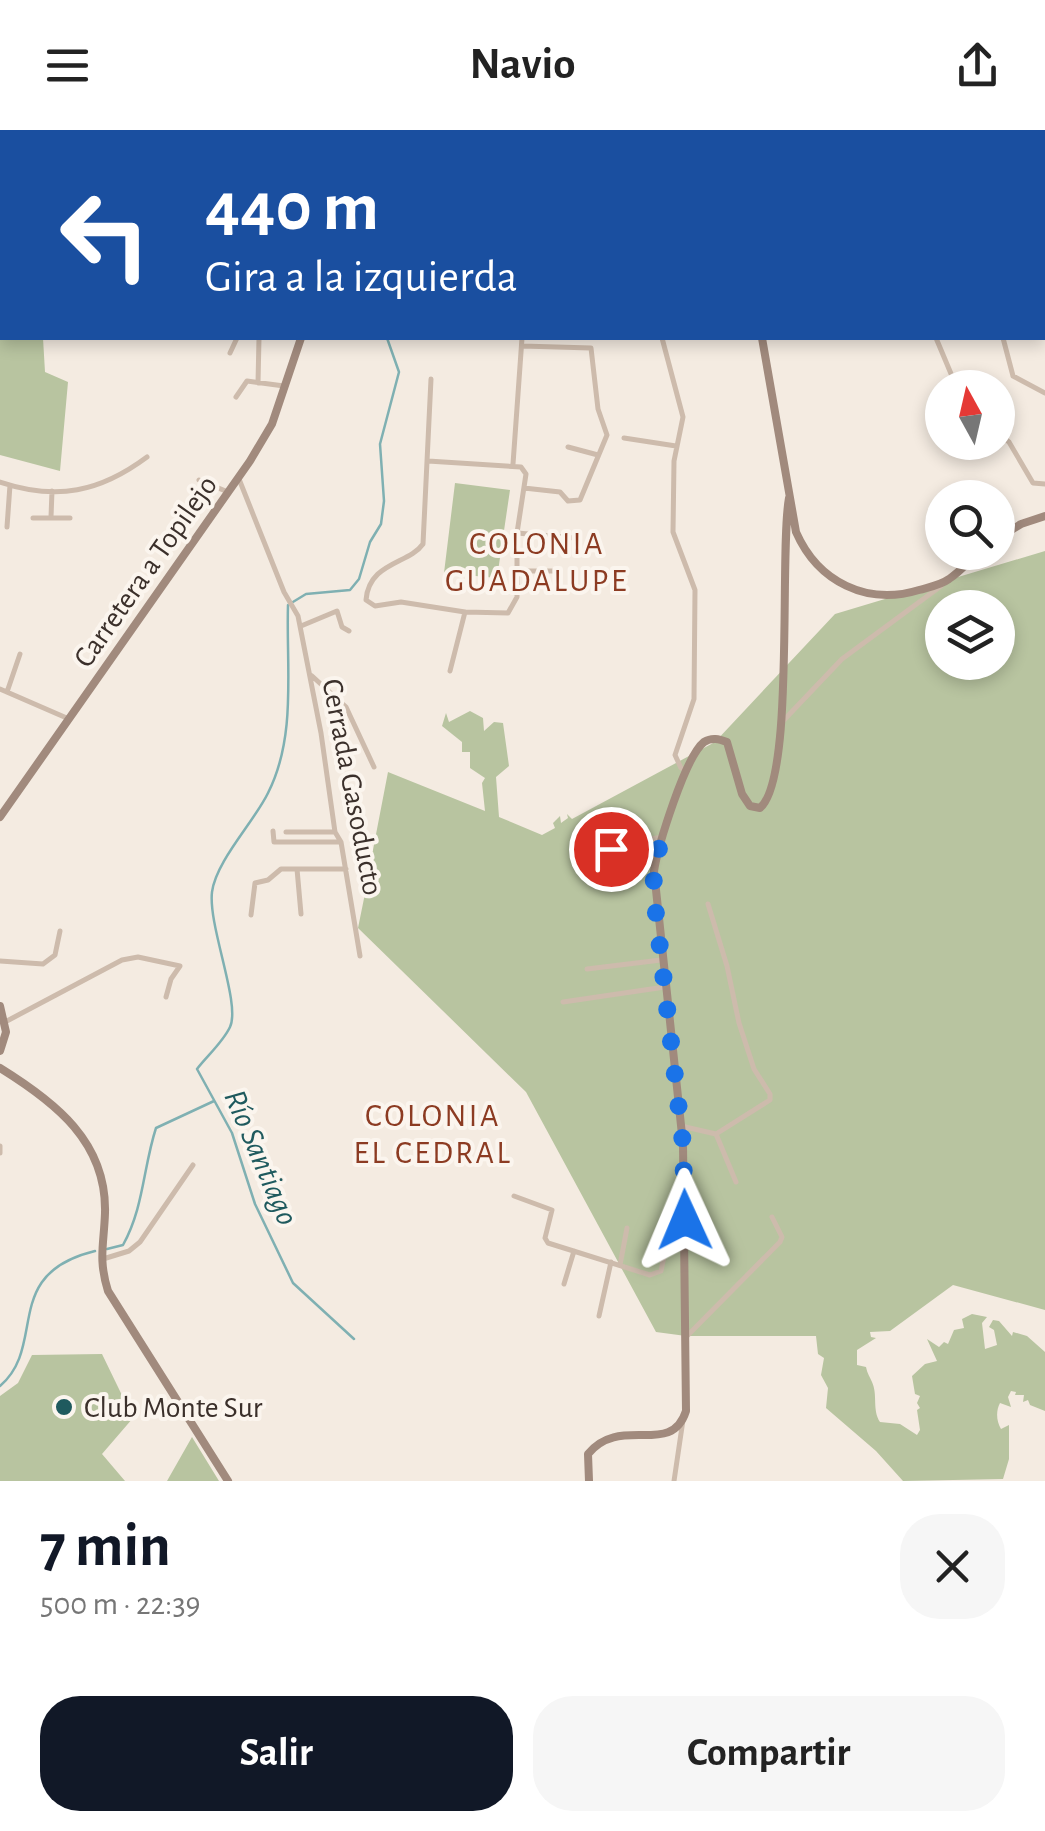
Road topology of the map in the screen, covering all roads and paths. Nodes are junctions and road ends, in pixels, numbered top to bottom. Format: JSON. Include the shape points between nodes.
{"nodes":[{"id":1,"x":236,"y":340,"type":"edge"},
{"id":2,"x":259,"y":340,"type":"edge"},
{"id":3,"x":300,"y":340,"type":"edge"},
{"id":4,"x":522,"y":340,"type":"edge"},
{"id":5,"x":663,"y":340,"type":"edge"},
{"id":6,"x":762,"y":340,"type":"edge"},
{"id":7,"x":937,"y":340,"type":"edge"},
{"id":8,"x":1004,"y":340,"type":"edge"},
{"id":9,"x":522,"y":346,"type":"junction"},
{"id":10,"x":230,"y":353,"type":"dead end"},
{"id":11,"x":949,"y":370,"type":"edge"},
{"id":12,"x":431,"y":380,"type":"dead end"},
{"id":13,"x":258,"y":383,"type":"junction"},
{"id":14,"x":286,"y":387,"type":"junction"},
{"id":15,"x":1045,"y":392,"type":"edge"},
{"id":16,"x":236,"y":397,"type":"dead end"},
{"id":17,"x":624,"y":438,"type":"dead end"},
{"id":18,"x":676,"y":446,"type":"junction"},
{"id":19,"x":568,"y":447,"type":"dead end"},
{"id":20,"x":1015,"y":451,"type":"edge"},
{"id":21,"x":598,"y":455,"type":"junction"},
{"id":22,"x":148,"y":457,"type":"dead end"},
{"id":23,"x":428,"y":461,"type":"junction"},
{"id":24,"x":512,"y":466,"type":"junction"},
{"id":25,"x":238,"y":478,"type":"junction"},
{"id":26,"x":200,"y":480,"type":"dead end"},
{"id":27,"x":0,"y":482,"type":"edge"},
{"id":28,"x":1045,"y":484,"type":"edge"},
{"id":29,"x":10,"y":485,"type":"junction"},
{"id":30,"x":524,"y":488,"type":"junction"},
{"id":31,"x":52,"y":491,"type":"junction"},
{"id":32,"x":228,"y":492,"type":"junction"},
{"id":33,"x":789,"y":498,"type":"junction"},
{"id":34,"x":1045,"y":516,"type":"edge"},
{"id":35,"x":51,"y":517,"type":"junction"},
{"id":36,"x":33,"y":518,"type":"dead end"},
{"id":37,"x":70,"y":518,"type":"dead end"},
{"id":38,"x":7,"y":527,"type":"dead end"},
{"id":39,"x":1015,"y":528,"type":"edge"},
{"id":40,"x":517,"y":533,"type":"junction"},
{"id":41,"x":575,"y":538,"type":"dead end"},
{"id":42,"x":958,"y":570,"type":"edge"},
{"id":43,"x":518,"y":571,"type":"junction"},
{"id":44,"x":558,"y":571,"type":"dead end"},
{"id":45,"x":947,"y":580,"type":"junction"},
{"id":46,"x":465,"y":612,"type":"junction"},
{"id":47,"x":301,"y":626,"type":"junction"},
{"id":48,"x":349,"y":631,"type":"dead end"},
{"id":49,"x":20,"y":654,"type":"dead end"},
{"id":50,"x":450,"y":670,"type":"dead end"},
{"id":51,"x":309,"y":674,"type":"junction"},
{"id":52,"x":4,"y":690,"type":"edge"},
{"id":53,"x":69,"y":719,"type":"junction"},
{"id":54,"x":782,"y":724,"type":"junction"},
{"id":55,"x":374,"y":767,"type":"dead end"},
{"id":56,"x":686,"y":770,"type":"junction"},
{"id":57,"x":0,"y":817,"type":"edge"},
{"id":58,"x":273,"y":831,"type":"dead end"},
{"id":59,"x":286,"y":832,"type":"dead end"},
{"id":60,"x":335,"y":832,"type":"junction"},
{"id":61,"x":662,"y":838,"type":"junction"},
{"id":62,"x":341,"y":842,"type":"junction"},
{"id":63,"x":296,"y":869,"type":"junction"},
{"id":64,"x":346,"y":870,"type":"junction"},
{"id":65,"x":631,"y":884,"type":"dead end"},
{"id":66,"x":708,"y":904,"type":"dead end"},
{"id":67,"x":301,"y":914,"type":"dead end"},
{"id":68,"x":252,"y":915,"type":"dead end"},
{"id":69,"x":60,"y":930,"type":"dead end"},
{"id":70,"x":360,"y":956,"type":"dead end"},
{"id":71,"x":662,"y":960,"type":"junction"},
{"id":72,"x":0,"y":961,"type":"edge"},
{"id":73,"x":587,"y":969,"type":"dead end"},
{"id":74,"x":665,"y":987,"type":"junction"},
{"id":75,"x":166,"y":998,"type":"dead end"},
{"id":76,"x":563,"y":1002,"type":"dead end"},
{"id":77,"x":0,"y":1006,"type":"edge"},
{"id":78,"x":5,"y":1022,"type":"junction"},
{"id":79,"x":0,"y":1052,"type":"edge"},
{"id":80,"x":0,"y":1068,"type":"edge"},
{"id":81,"x":681,"y":1126,"type":"junction"},
{"id":82,"x":716,"y":1134,"type":"junction"},
{"id":83,"x":193,"y":1165,"type":"dead end"},
{"id":84,"x":736,"y":1182,"type":"dead end"},
{"id":85,"x":514,"y":1196,"type":"dead end"},
{"id":86,"x":772,"y":1217,"type":"dead end"},
{"id":87,"x":685,"y":1220,"type":"junction"},
{"id":88,"x":627,"y":1228,"type":"dead end"},
{"id":89,"x":574,"y":1251,"type":"junction"},
{"id":90,"x":100,"y":1260,"type":"junction"},
{"id":91,"x":611,"y":1262,"type":"junction"},
{"id":92,"x":620,"y":1265,"type":"junction"},
{"id":93,"x":564,"y":1284,"type":"dead end"},
{"id":94,"x":600,"y":1316,"type":"dead end"},
{"id":95,"x":686,"y":1336,"type":"junction"},
{"id":96,"x":683,"y":1419,"type":"junction"},
{"id":97,"x":228,"y":1481,"type":"edge"},
{"id":98,"x":589,"y":1481,"type":"edge"},
{"id":99,"x":674,"y":1481,"type":"edge"}],
"edges":[{"from":1,"to":10,"type":"street"},
{"from":2,"to":13,"type":"street"},
{"from":3,"to":14,"type":"street","name":"Carretera a Topilejo"},
{"from":4,"to":9,"type":"street"},
{"from":5,"to":18,"type":"street","via":[[683,417]]},
{"from":6,"to":33,"type":"street"},
{"from":7,"to":11,"type":"street"},
{"from":8,"to":15,"type":"street","via":[[1013,376]]},
{"from":9,"to":21,"type":"street","via":[[591,348],[607,434]]},
{"from":9,"to":24,"type":"street"},
{"from":12,"to":23,"type":"street"},
{"from":13,"to":14,"type":"street"},
{"from":13,"to":16,"type":"street","via":[[244,383]]},
{"from":14,"to":25,"type":"street","name":"Carretera a Topilejo"},
{"from":17,"to":18,"type":"street"},
{"from":18,"to":56,"type":"street","via":[[673,532],[694,590],[694,698],[676,755]]},
{"from":19,"to":21,"type":"street"},
{"from":20,"to":28,"type":"street","via":[[1033,484]]},
{"from":21,"to":30,"type":"street","via":[[580,500]]},
{"from":22,"to":31,"type":"street","via":[[102,486]]},
{"from":23,"to":24,"type":"street"},
{"from":23,"to":46,"type":"street","via":[[421,548],[390,562],[365,594],[375,606],[400,602]]},
{"from":24,"to":30,"type":"street","via":[[525,470]]},
{"from":25,"to":32,"type":"street","name":"Carretera a Topilejo"},
{"from":25,"to":47,"type":"street","name":"Cerrada Gasoducto"},
{"from":26,"to":32,"type":"street"},
{"from":27,"to":29,"type":"street"},
{"from":29,"to":31,"type":"street"},
{"from":29,"to":38,"type":"street"},
{"from":30,"to":40,"type":"street"},
{"from":31,"to":35,"type":"street"},
{"from":32,"to":53,"type":"street","name":"Carretera a Topilejo"},
{"from":33,"to":45,"type":"street","via":[[801,544],[838,582],[893,596]]},
{"from":33,"to":54,"type":"street"},
{"from":34,"to":39,"type":"street"},
{"from":35,"to":36,"type":"street"},
{"from":35,"to":37,"type":"street"},
{"from":40,"to":41,"type":"street"},
{"from":40,"to":43,"type":"street"},
{"from":42,"to":45,"type":"street"},
{"from":43,"to":44,"type":"street"},
{"from":43,"to":46,"type":"street","via":[[517,597],[508,613]]},
{"from":45,"to":54,"type":"street","via":[[842,659]]},
{"from":46,"to":50,"type":"street"},
{"from":47,"to":48,"type":"street","via":[[337,611]]},
{"from":47,"to":51,"type":"street","name":"Cerrada Gasoducto"},
{"from":49,"to":52,"type":"street"},
{"from":51,"to":55,"type":"street","via":[[346,707]]},
{"from":51,"to":60,"type":"street","name":"Cerrada Gasoducto"},
{"from":52,"to":53,"type":"street"},
{"from":53,"to":57,"type":"street","name":"Carretera a Topilejo"},
{"from":54,"to":56,"type":"street","via":[[770,798],[760,808],[746,802],[723,739],[704,742]]},
{"from":56,"to":61,"type":"street"},
{"from":58,"to":62,"type":"street","via":[[274,842]]},
{"from":59,"to":60,"type":"street"},
{"from":60,"to":62,"type":"street","name":"Cerrada Gasoducto"},
{"from":61,"to":65,"type":"street","via":[[613,846],[612,858]]},
{"from":61,"to":71,"type":"street","via":[[653,888]]},
{"from":62,"to":64,"type":"street","name":"Cerrada Gasoducto"},
{"from":63,"to":64,"type":"street"},
{"from":63,"to":67,"type":"street"},
{"from":63,"to":68,"type":"street","via":[[255,883]]},
{"from":64,"to":70,"type":"street","name":"Cerrada Gasoducto"},
{"from":66,"to":82,"type":"street","via":[[754,1069],[770,1094],[766,1104]]},
{"from":69,"to":72,"type":"street","via":[[55,955],[45,964]]},
{"from":71,"to":73,"type":"street"},
{"from":71,"to":74,"type":"street"},
{"from":74,"to":76,"type":"street"},
{"from":74,"to":81,"type":"street"},
{"from":75,"to":78,"type":"street","via":[[180,966],[138,957]]},
{"from":77,"to":78,"type":"street"},
{"from":78,"to":79,"type":"street"},
{"from":80,"to":90,"type":"street","via":[[60,1112],[86,1141],[104,1202]]},
{"from":81,"to":82,"type":"street"},
{"from":81,"to":87,"type":"street"},
{"from":82,"to":84,"type":"street"},
{"from":83,"to":90,"type":"street","via":[[140,1242]]},
{"from":85,"to":89,"type":"street","via":[[552,1210],[546,1242]]},
{"from":86,"to":95,"type":"street","via":[[780,1242]]},
{"from":87,"to":92,"type":"street","via":[[672,1218],[658,1274]]},
{"from":87,"to":95,"type":"street"},
{"from":88,"to":92,"type":"street"},
{"from":89,"to":91,"type":"street"},
{"from":89,"to":93,"type":"street"},
{"from":90,"to":97,"type":"street","via":[[114,1303]]},
{"from":91,"to":92,"type":"street"},
{"from":91,"to":94,"type":"street"},
{"from":95,"to":96,"type":"street"},
{"from":96,"to":98,"type":"street","via":[[666,1433],[607,1437],[586,1464]]},
{"from":96,"to":99,"type":"street"}]}
